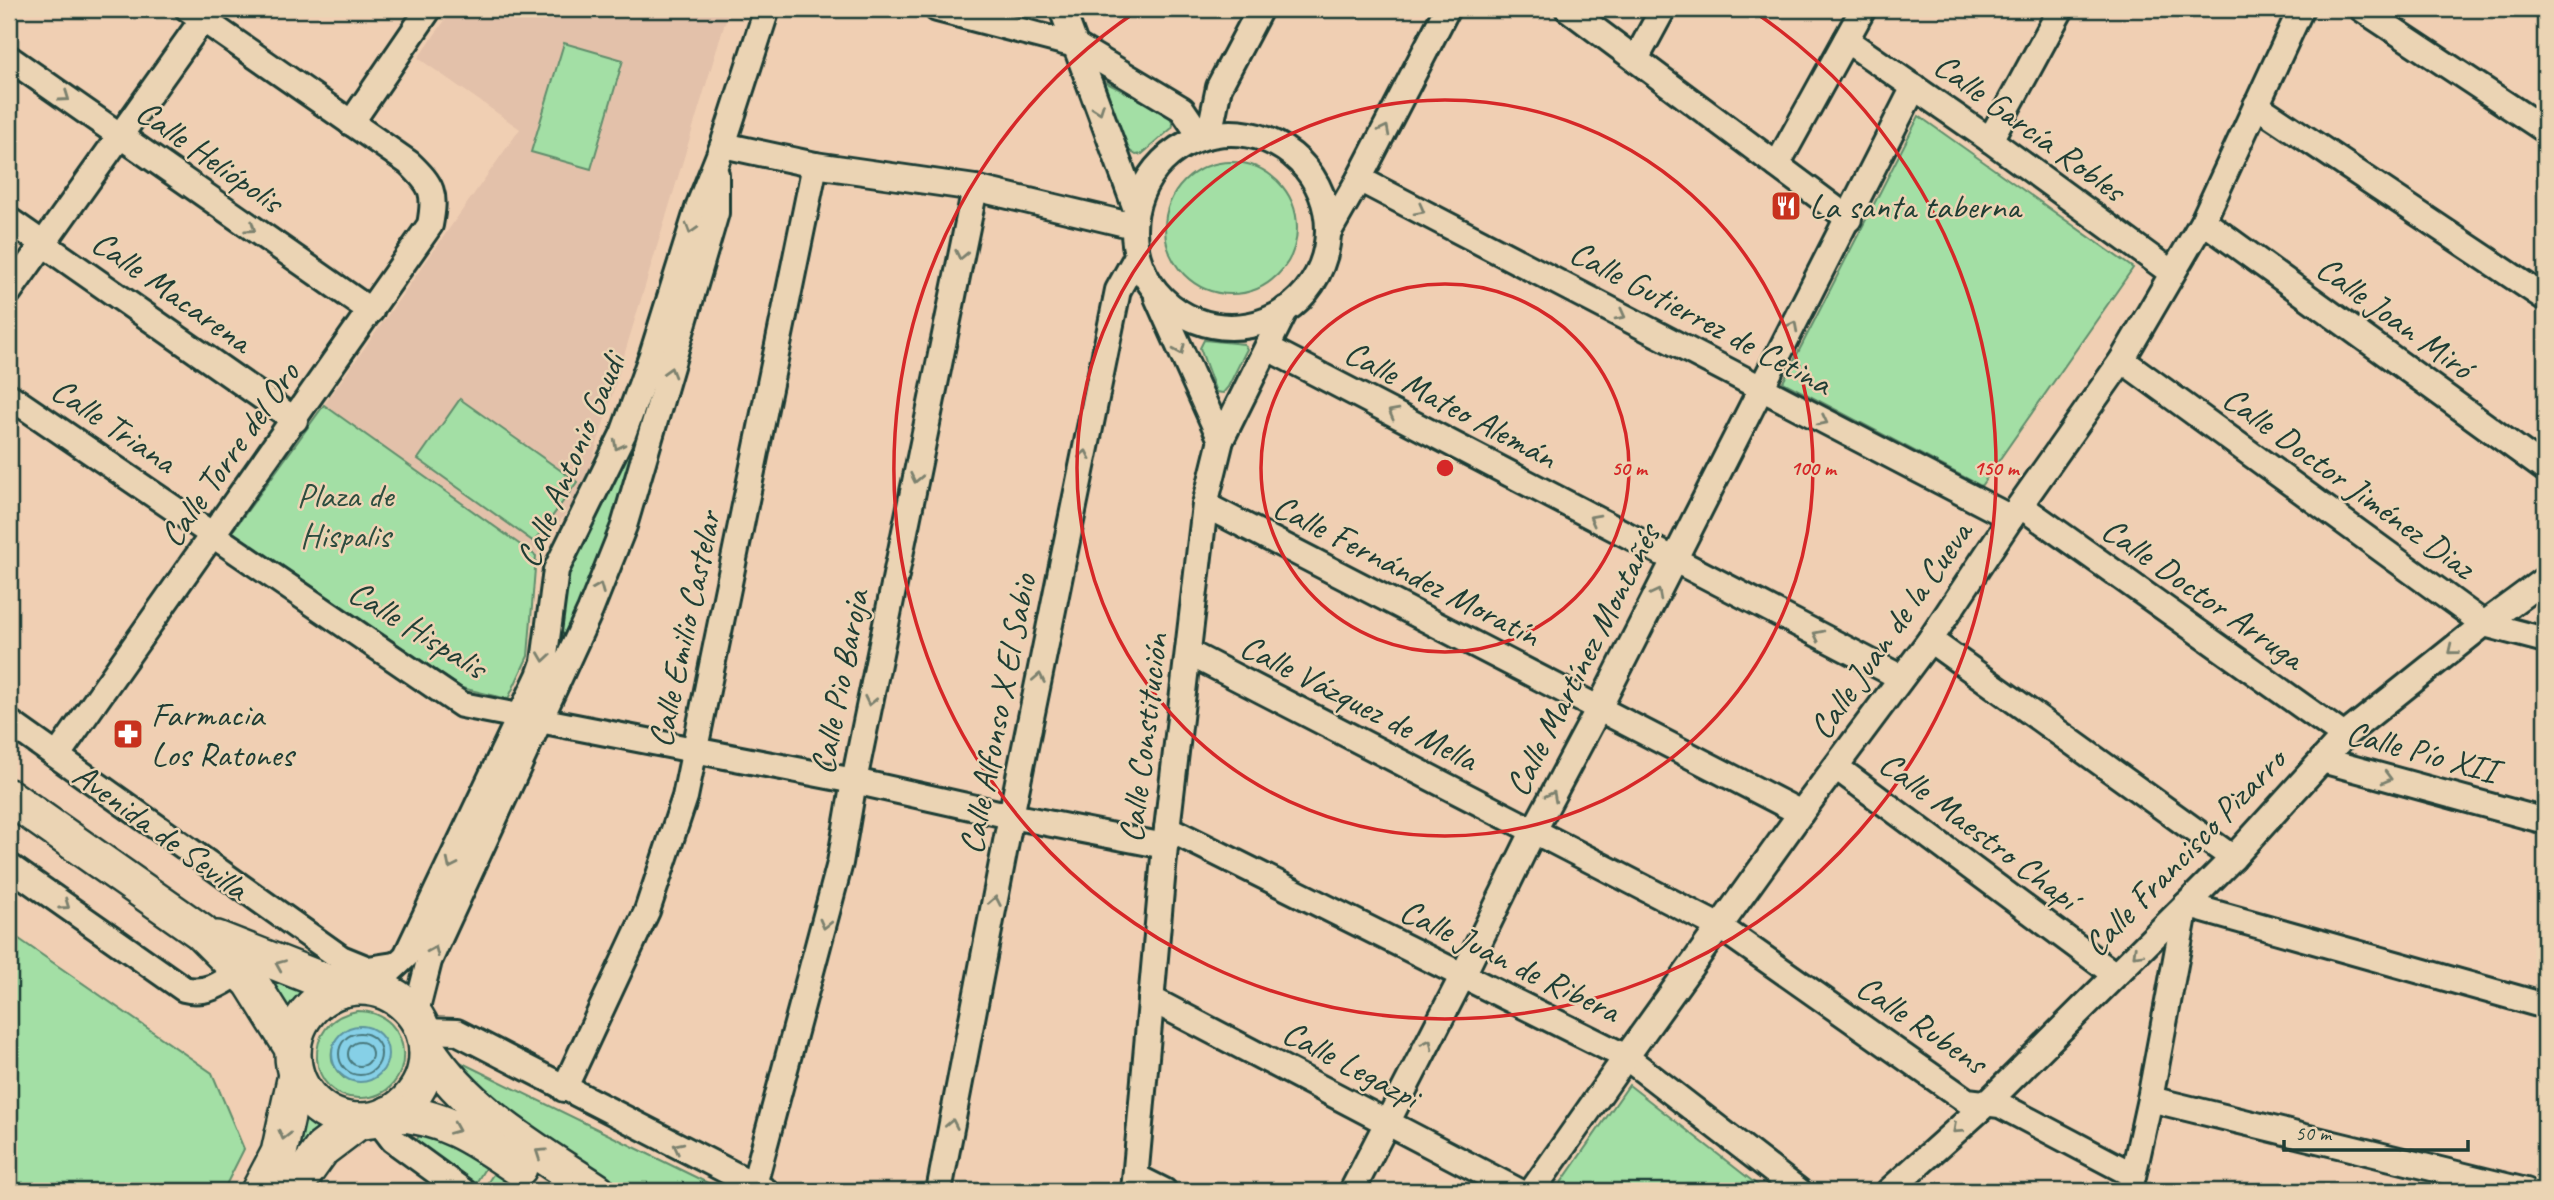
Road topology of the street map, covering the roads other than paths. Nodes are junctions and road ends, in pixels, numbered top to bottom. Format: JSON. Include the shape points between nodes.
{"nodes":[{"id":1,"x":429,"y":9,"type":"edge"},
{"id":2,"x":767,"y":9,"type":"edge"},
{"id":3,"x":937,"y":9,"type":"edge"},
{"id":4,"x":1062,"y":9,"type":"edge"},
{"id":5,"x":1260,"y":9,"type":"edge"},
{"id":6,"x":1447,"y":9,"type":"edge"},
{"id":7,"x":1568,"y":9,"type":"edge"},
{"id":8,"x":1663,"y":9,"type":"edge"},
{"id":9,"x":1863,"y":9,"type":"edge"},
{"id":10,"x":2062,"y":9,"type":"edge"},
{"id":11,"x":2301,"y":9,"type":"edge"},
{"id":12,"x":2362,"y":9,"type":"edge"},
{"id":13,"x":200,"y":12,"type":"edge"},
{"id":14,"x":1846,"y":40,"type":"junction"},
{"id":15,"x":1075,"y":45,"type":"junction"},
{"id":16,"x":9,"y":58,"type":"edge"},
{"id":17,"x":1636,"y":59,"type":"junction"},
{"id":18,"x":1914,"y":87,"type":"junction"},
{"id":19,"x":2256,"y":105,"type":"junction"},
{"id":20,"x":351,"y":123,"type":"junction"},
{"id":21,"x":2545,"y":130,"type":"edge"},
{"id":22,"x":121,"y":136,"type":"junction"},
{"id":23,"x":1205,"y":136,"type":"junction"},
{"id":24,"x":1990,"y":140,"type":"junction"},
{"id":25,"x":720,"y":155,"type":"junction"},
{"id":26,"x":815,"y":165,"type":"junction"},
{"id":27,"x":1777,"y":165,"type":"junction"},
{"id":28,"x":1359,"y":179,"type":"junction"},
{"id":29,"x":975,"y":188,"type":"junction"},
{"id":30,"x":1135,"y":218,"type":"junction"},
{"id":31,"x":1849,"y":219,"type":"junction"},
{"id":32,"x":9,"y":220,"type":"edge"},
{"id":33,"x":2203,"y":221,"type":"junction"},
{"id":34,"x":1328,"y":233,"type":"junction"},
{"id":35,"x":42,"y":244,"type":"junction"},
{"id":36,"x":1137,"y":256,"type":"junction"},
{"id":37,"x":2172,"y":273,"type":"junction"},
{"id":38,"x":1152,"y":288,"type":"junction"},
{"id":39,"x":9,"y":292,"type":"edge"},
{"id":40,"x":2545,"y":298,"type":"edge"},
{"id":41,"x":1286,"y":309,"type":"junction"},
{"id":42,"x":370,"y":311,"type":"junction"},
{"id":43,"x":1268,"y":348,"type":"junction"},
{"id":44,"x":2122,"y":360,"type":"junction"},
{"id":45,"x":1761,"y":389,"type":"junction"},
{"id":46,"x":9,"y":396,"type":"edge"},
{"id":47,"x":295,"y":419,"type":"junction"},
{"id":48,"x":1221,"y":440,"type":"junction"},
{"id":49,"x":2545,"y":469,"type":"edge"},
{"id":50,"x":1205,"y":505,"type":"junction"},
{"id":51,"x":2016,"y":512,"type":"junction"},
{"id":52,"x":214,"y":536,"type":"junction"},
{"id":53,"x":1674,"y":561,"type":"junction"},
{"id":54,"x":2545,"y":579,"type":"edge"},
{"id":55,"x":2484,"y":624,"type":"junction"},
{"id":56,"x":1930,"y":640,"type":"junction"},
{"id":57,"x":2545,"y":640,"type":"edge"},
{"id":58,"x":1189,"y":653,"type":"junction"},
{"id":59,"x":1900,"y":677,"type":"junction"},
{"id":60,"x":1599,"y":708,"type":"junction"},
{"id":61,"x":531,"y":718,"type":"junction"},
{"id":62,"x":9,"y":722,"type":"edge"},
{"id":63,"x":2344,"y":736,"type":"junction"},
{"id":64,"x":695,"y":751,"type":"junction"},
{"id":65,"x":57,"y":756,"type":"junction"},
{"id":66,"x":2322,"y":760,"type":"junction"},
{"id":67,"x":1836,"y":767,"type":"junction"},
{"id":68,"x":854,"y":781,"type":"junction"},
{"id":69,"x":9,"y":797,"type":"edge"},
{"id":70,"x":1801,"y":813,"type":"junction"},
{"id":71,"x":1011,"y":816,"type":"junction"},
{"id":72,"x":2545,"y":821,"type":"edge"},
{"id":73,"x":1533,"y":832,"type":"junction"},
{"id":74,"x":1166,"y":837,"type":"junction"},
{"id":75,"x":2233,"y":858,"type":"junction"},
{"id":76,"x":9,"y":866,"type":"edge"},
{"id":77,"x":2186,"y":905,"type":"junction"},
{"id":78,"x":1720,"y":927,"type":"junction"},
{"id":79,"x":201,"y":932,"type":"junction"},
{"id":80,"x":314,"y":938,"type":"junction"},
{"id":81,"x":401,"y":962,"type":"junction"},
{"id":82,"x":241,"y":971,"type":"junction"},
{"id":83,"x":2114,"y":974,"type":"junction"},
{"id":84,"x":1462,"y":977,"type":"junction"},
{"id":85,"x":352,"y":988,"type":"junction"},
{"id":86,"x":1151,"y":999,"type":"junction"},
{"id":87,"x":2545,"y":1006,"type":"edge"},
{"id":88,"x":422,"y":1021,"type":"junction"},
{"id":89,"x":457,"y":1032,"type":"junction"},
{"id":90,"x":1626,"y":1057,"type":"junction"},
{"id":91,"x":295,"y":1062,"type":"junction"},
{"id":92,"x":564,"y":1089,"type":"junction"},
{"id":93,"x":2150,"y":1099,"type":"junction"},
{"id":94,"x":1985,"y":1105,"type":"junction"},
{"id":95,"x":375,"y":1118,"type":"junction"},
{"id":96,"x":1388,"y":1124,"type":"junction"},
{"id":97,"x":2131,"y":1183,"type":"edge"},
{"id":98,"x":1135,"y":1184,"type":"edge"},
{"id":99,"x":751,"y":1186,"type":"edge"},
{"id":100,"x":259,"y":1191,"type":"edge"},
{"id":101,"x":292,"y":1191,"type":"edge"},
{"id":102,"x":463,"y":1191,"type":"edge"},
{"id":103,"x":555,"y":1191,"type":"edge"},
{"id":104,"x":597,"y":1191,"type":"edge"},
{"id":105,"x":939,"y":1191,"type":"edge"},
{"id":106,"x":1164,"y":1191,"type":"edge"},
{"id":107,"x":1352,"y":1191,"type":"edge"},
{"id":108,"x":1518,"y":1191,"type":"edge"},
{"id":109,"x":1532,"y":1191,"type":"edge"},
{"id":110,"x":1799,"y":1191,"type":"edge"},
{"id":111,"x":1889,"y":1191,"type":"edge"},
{"id":112,"x":2526,"y":1191,"type":"edge"}],
"edges":[{"from":1,"to":20,"type":"street"},
{"from":2,"to":25,"type":"street","name":"Calle Antonio Gaudi"},
{"from":3,"to":15,"type":"street"},
{"from":4,"to":15,"type":"street"},
{"from":5,"to":23,"type":"street","via":[[1219,87]]},
{"from":28,"to":6,"type":"street","one_way":true},
{"from":7,"to":17,"type":"street"},
{"from":8,"to":17,"type":"street"},
{"from":9,"to":14,"type":"street"},
{"from":10,"to":24,"type":"street"},
{"from":11,"to":19,"type":"street","name":"Calle Juan de la Cueva"},
{"from":12,"to":21,"type":"street"},
{"from":13,"to":20,"type":"street"},
{"from":13,"to":22,"type":"street"},
{"from":14,"to":18,"type":"street","name":"Calle García Robles"},
{"from":14,"to":27,"type":"street"},
{"from":15,"to":23,"type":"street","via":[[1182,109]]},
{"from":15,"to":30,"type":"street","one_way":true},
{"from":16,"to":22,"type":"street","name":"Calle Heliópolis","one_way":true},
{"from":17,"to":27,"type":"street"},
{"from":18,"to":24,"type":"street","name":"Calle García Robles"},
{"from":18,"to":31,"type":"street","name":"Calle Martínez Montañés"},
{"from":19,"to":33,"type":"street","name":"Calle Juan de la Cueva"},
{"from":19,"to":40,"type":"street"},
{"from":20,"to":42,"type":"street","name":"Calle Torre del Oro","via":[[409,163],[429,183],[435,203],[430,225]]},
{"from":22,"to":35,"type":"street"},
{"from":22,"to":42,"type":"street","name":"Calle Heliópolis","one_way":true},
{"from":23,"to":30,"type":"street","via":[[1178,148],[1159,165],[1144,186]]},
{"from":23,"to":34,"type":"street","via":[[1256,135],[1288,151],[1306,167],[1318,187]]},
{"from":24,"to":37,"type":"street","name":"Calle García Robles"},
{"from":25,"to":26,"type":"street"},
{"from":25,"to":61,"type":"street","name":"Calle Antonio Gaudi","one_way":true,"via":[[623,434],[559,560]]},
{"from":61,"to":25,"type":"street","name":"Calle Antonio Gaudi","one_way":true,"via":[[590,611],[624,526],[716,214]]},
{"from":26,"to":29,"type":"street"},
{"from":26,"to":64,"type":"street","name":"Calle Emilio Castelar"},
{"from":27,"to":31,"type":"street"},
{"from":28,"to":34,"type":"street"},
{"from":28,"to":45,"type":"street","name":"Calle Gutierrez de Cetina","one_way":true},
{"from":29,"to":30,"type":"street"},
{"from":29,"to":68,"type":"street","name":"Calle Pio Baroja","one_way":true},
{"from":30,"to":36,"type":"street"},
{"from":45,"to":31,"type":"street","name":"Calle Martínez Montañés","one_way":true},
{"from":32,"to":35,"type":"street","name":"Calle Macarena"},
{"from":33,"to":37,"type":"street","name":"Calle Juan de la Cueva"},
{"from":33,"to":49,"type":"street","name":"Calle Joan Miró"},
{"from":34,"to":41,"type":"street","via":[[1314,280]]},
{"from":35,"to":39,"type":"street"},
{"from":35,"to":47,"type":"street","name":"Calle Macarena"},
{"from":36,"to":38,"type":"street"},
{"from":71,"to":36,"type":"street","name":"Calle Alfonso X El Sabio","one_way":true,"via":[[1118,290]]},
{"from":37,"to":44,"type":"street","name":"Calle Juan de la Cueva"},
{"from":38,"to":41,"type":"street","via":[[1180,312],[1215,326],[1252,324]]},
{"from":38,"to":48,"type":"street","one_way":true},
{"from":41,"to":43,"type":"street","name":"Calle Constitución"},
{"from":42,"to":47,"type":"street","name":"Calle Torre del Oro"},
{"from":43,"to":48,"type":"street","name":"Calle Constitución"},
{"from":53,"to":43,"type":"street","name":"Calle Mateo Alemán","one_way":true},
{"from":44,"to":51,"type":"street","name":"Calle Juan de la Cueva"},
{"from":44,"to":55,"type":"street","name":"Calle Doctor Jiménez Diaz"},
{"from":45,"to":51,"type":"street","name":"Calle Gutierrez de Cetina","one_way":true},
{"from":45,"to":53,"type":"street","name":"Calle Martínez Montañés"},
{"from":46,"to":52,"type":"street","name":"Calle Triana"},
{"from":47,"to":52,"type":"street","name":"Calle Torre del Oro"},
{"from":48,"to":50,"type":"street","name":"Calle Constitución"},
{"from":50,"to":58,"type":"street","name":"Calle Constitución"},
{"from":50,"to":60,"type":"street","name":"Calle Fernández Moratín"},
{"from":51,"to":56,"type":"street","name":"Calle Juan de la Cueva"},
{"from":51,"to":63,"type":"street","name":"Calle Doctor Arruga"},
{"from":52,"to":61,"type":"street","name":"Calle Hispalis","via":[[462,705]]},
{"from":52,"to":65,"type":"street","name":"Calle Torre del Oro"},
{"from":59,"to":53,"type":"street","name":"Calle Mateo Alemán","one_way":true},
{"from":60,"to":53,"type":"street","name":"Calle Martínez Montañés","one_way":true},
{"from":54,"to":55,"type":"street","name":"Calle Francisco Pizarro"},
{"from":55,"to":57,"type":"street","name":"Calle Doctor Jiménez Diaz"},
{"from":55,"to":63,"type":"street","name":"Calle Francisco Pizarro","one_way":true},
{"from":56,"to":59,"type":"street","name":"Calle Juan de la Cueva"},
{"from":56,"to":75,"type":"street"},
{"from":58,"to":73,"type":"street","name":"Calle Vázquez de Mella"},
{"from":58,"to":74,"type":"street","name":"Calle Constitución"},
{"from":59,"to":67,"type":"street","name":"Calle Juan de la Cueva"},
{"from":60,"to":70,"type":"street","name":"Calle Fernández Moratín"},
{"from":73,"to":60,"type":"street","name":"Calle Martínez Montañés","one_way":true},
{"from":61,"to":64,"type":"street","name":"Calle Hispalis"},
{"from":61,"to":81,"type":"street","name":"Calle Antonio Gaudi","one_way":true},
{"from":88,"to":61,"type":"street","name":"Calle Antonio Gaudi","one_way":true,"via":[[429,961]]},
{"from":62,"to":65,"type":"street","name":"Avenida de Sevilla"},
{"from":63,"to":66,"type":"street","name":"Calle Francisco Pizarro"},
{"from":64,"to":68,"type":"street","name":"Calle Hispalis"},
{"from":64,"to":92,"type":"street","name":"Calle Emilio Castelar","via":[[685,797],[647,911]]},
{"from":65,"to":80,"type":"street","name":"Avenida de Sevilla"},
{"from":66,"to":72,"type":"street","name":"Calle Pío XII","one_way":true},
{"from":66,"to":75,"type":"street","name":"Calle Francisco Pizarro"},
{"from":67,"to":70,"type":"street","name":"Calle Juan de la Cueva"},
{"from":67,"to":83,"type":"street","name":"Calle Maestro Chapí"},
{"from":68,"to":71,"type":"street","name":"Calle Juan de Ribera"},
{"from":68,"to":99,"type":"street","name":"Calle Pio Baroja","one_way":true,"via":[[840,863]]},
{"from":69,"to":79,"type":"main road","name":"Avenida de Sevilla"},
{"from":70,"to":78,"type":"street","name":"Calle Juan de la Cueva"},
{"from":71,"to":74,"type":"street","name":"Calle Juan de Ribera"},
{"from":105,"to":71,"type":"street","name":"Calle Alfonso X El Sabio","one_way":true},
{"from":73,"to":78,"type":"street","name":"Calle Vázquez de Mella"},
{"from":73,"to":84,"type":"street","name":"Calle Martínez Montañés"},
{"from":74,"to":84,"type":"street","name":"Calle Juan de Ribera"},
{"from":74,"to":86,"type":"street","name":"Calle Constitución"},
{"from":75,"to":77,"type":"street","name":"Calle Francisco Pizarro"},
{"from":76,"to":82,"type":"street","one_way":true,"via":[[184,989],[210,989]]},
{"from":77,"to":83,"type":"street","name":"Calle Francisco Pizarro","one_way":true},
{"from":77,"to":87,"type":"street"},
{"from":77,"to":93,"type":"street"},
{"from":78,"to":90,"type":"street","name":"Calle Juan de la Cueva"},
{"from":78,"to":94,"type":"street","name":"Calle Rubens","via":[[1967,1101]]},
{"from":79,"to":82,"type":"main road","name":"Avenida de Sevilla"},
{"from":85,"to":79,"type":"main road","name":"Avenida de Sevilla","one_way":true},
{"from":80,"to":81,"type":"street","name":"Avenida de Sevilla","via":[[364,968],[375,970]]},
{"from":80,"to":85,"type":"street"},
{"from":81,"to":85,"type":"street","name":"Calle Antonio Gaudi"},
{"from":82,"to":91,"type":"main road","name":"Avenida de Sevilla"},
{"from":83,"to":94,"type":"street","name":"Calle Francisco Pizarro"},
{"from":84,"to":90,"type":"street","name":"Calle Juan de Ribera"},
{"from":96,"to":84,"type":"street","name":"Calle Martínez Montañés","one_way":true},
{"from":85,"to":88,"type":"main road","via":[[395,997]]},
{"from":85,"to":91,"type":"main road","via":[[325,998],[309,1011],[298,1029]]},
{"from":86,"to":96,"type":"street","name":"Calle Legazpi"},
{"from":86,"to":98,"type":"street","name":"Calle Constitución"},
{"from":88,"to":89,"type":"street"},
{"from":88,"to":89,"type":"street","via":[[426,1007]]},
{"from":88,"to":95,"type":"main road","via":[[425,1066],[420,1084],[410,1098]]},
{"from":104,"to":88,"type":"main road","one_way":true,"via":[[480,1110],[453,1085]]},
{"from":89,"to":92,"type":"street"},
{"from":90,"to":109,"type":"street","name":"Calle Juan de la Cueva"},
{"from":90,"to":110,"type":"street","name":"Calle Juan de Ribera"},
{"from":91,"to":95,"type":"main road","via":[[306,1094],[320,1108],[338,1118]]},
{"from":91,"to":100,"type":"main road","one_way":true,"via":[[279,1153]]},
{"from":99,"to":92,"type":"street","one_way":true},
{"from":93,"to":97,"type":"street"},
{"from":93,"to":112,"type":"street"},
{"from":94,"to":97,"type":"street","name":"Calle Rubens","via":[[2000,1105]]},
{"from":94,"to":111,"type":"street","name":"Calle Francisco Pizarro","one_way":true},
{"from":95,"to":101,"type":"main road","via":[[322,1149]]},
{"from":95,"to":102,"type":"street","via":[[393,1140]]},
{"from":95,"to":103,"type":"main road","one_way":true,"via":[[414,1115],[462,1132]]},
{"from":96,"to":107,"type":"street","name":"Calle Martínez Montañés"},
{"from":96,"to":108,"type":"street","name":"Calle Legazpi"},
{"from":98,"to":106,"type":"street"}]}
